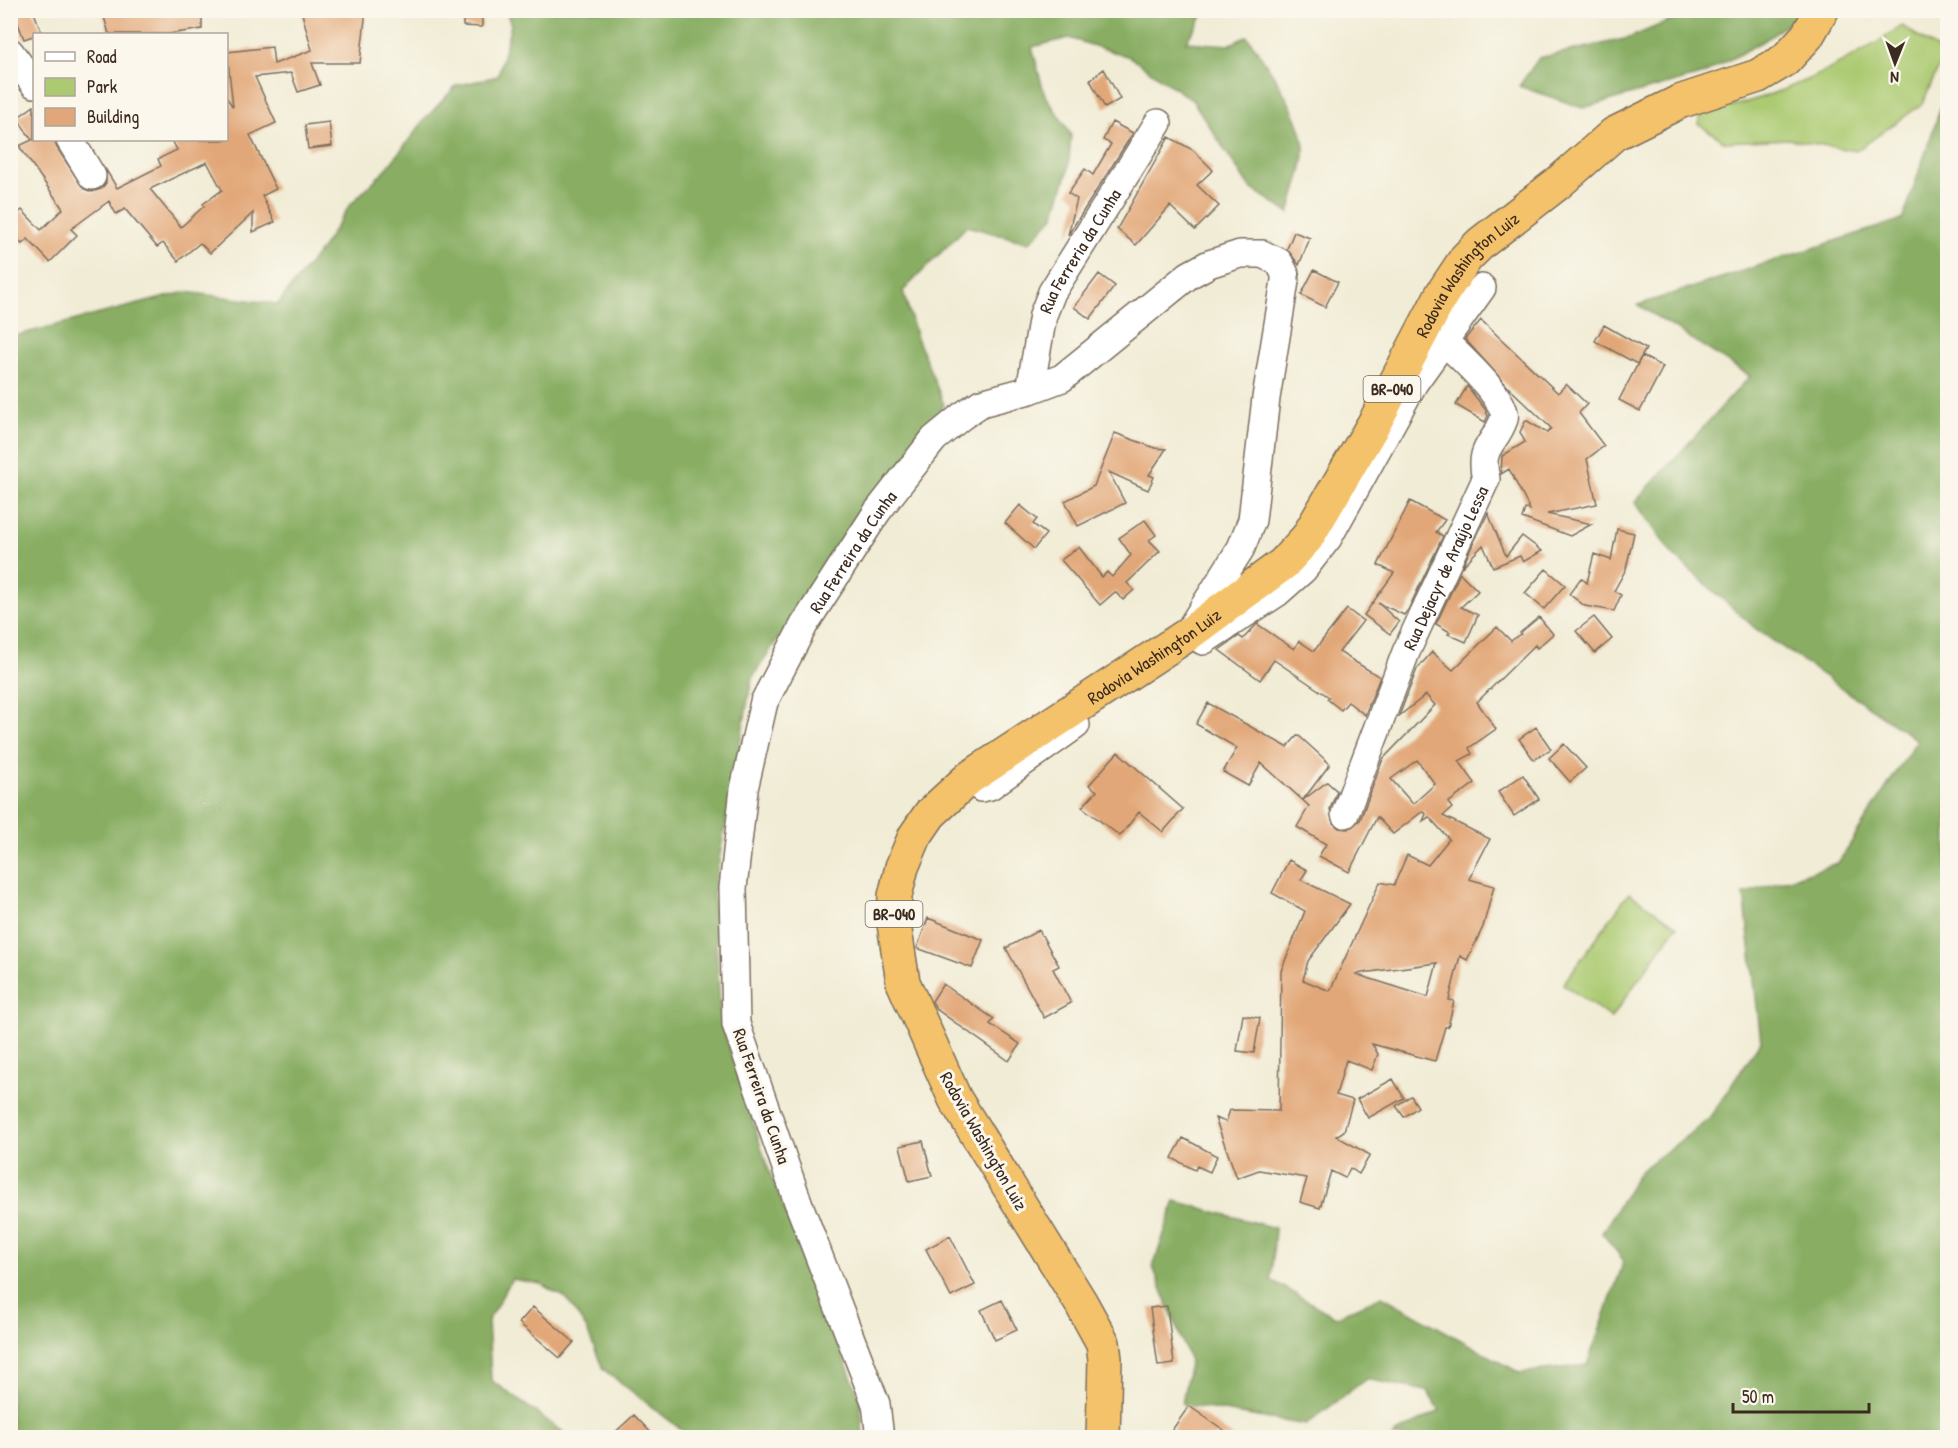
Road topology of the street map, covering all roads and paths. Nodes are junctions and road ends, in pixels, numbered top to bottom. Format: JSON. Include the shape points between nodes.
{"nodes":[{"id":1,"x":1822,"y":10,"type":"edge"},
{"id":2,"x":10,"y":52,"type":"edge"},
{"id":3,"x":33,"y":83,"type":"edge"},
{"id":4,"x":1158,"y":123,"type":"dead end"},
{"id":5,"x":71,"y":141,"type":"edge"},
{"id":6,"x":92,"y":176,"type":"dead end"},
{"id":7,"x":1482,"y":288,"type":"dead end"},
{"id":8,"x":1443,"y":340,"type":"junction"},
{"id":9,"x":1406,"y":379,"type":"junction"},
{"id":10,"x":1030,"y":390,"type":"junction"},
{"id":11,"x":1187,"y":635,"type":"junction"},
{"id":12,"x":1086,"y":710,"type":"junction"},
{"id":13,"x":1346,"y":814,"type":"dead end"},
{"id":14,"x":880,"y":1437,"type":"edge"},
{"id":15,"x":1103,"y":1437,"type":"edge"}],
"edges":[{"from":1,"to":9,"type":"highway","name":"Rodovia Washington Luiz","number":"BR-040","via":[[1807,36],[1785,60],[1758,76],[1679,102],[1614,134],[1481,243],[1442,294]]},
{"from":2,"to":3,"type":"street"},
{"from":4,"to":10,"type":"street","name":"Rua Ferreria da Cunha","via":[[1052,292],[1043,315]]},
{"from":5,"to":6,"type":"street"},
{"from":7,"to":8,"type":"street"},
{"from":8,"to":9,"type":"street"},
{"from":8,"to":13,"type":"street","name":"Rua Dejacyr de Araújo Lessa","via":[[1502,406],[1504,420],[1486,447],[1482,463],[1486,479],[1402,662]]},
{"from":9,"to":11,"type":"highway","name":"Rodovia Washington Luiz","number":"BR-040","via":[[1307,537],[1258,585]]},
{"from":9,"to":12,"type":"street","via":[[1328,538],[1303,570],[1277,593]]},
{"from":10,"to":11,"type":"street","name":"Rua Ferreira da Cunha","via":[[1062,378],[1189,275],[1209,264],[1251,253],[1273,257],[1283,267],[1285,281],[1252,520],[1241,548]]},
{"from":10,"to":14,"type":"street","name":"Rua Ferreira da Cunha","via":[[981,403],[962,416],[934,439],[877,512],[804,625],[764,702],[744,789],[733,888],[736,1024],[798,1202],[876,1404]]},
{"from":11,"to":12,"type":"highway","name":"Rodovia Washington Luiz","number":"BR-040"},
{"from":12,"to":15,"type":"highway","name":"Rodovia Washington Luiz","number":"BR-040","via":[[1013,760],[969,778],[930,814],[907,856],[895,896],[894,924],[910,999],[954,1099],[1103,1344]]}]}
